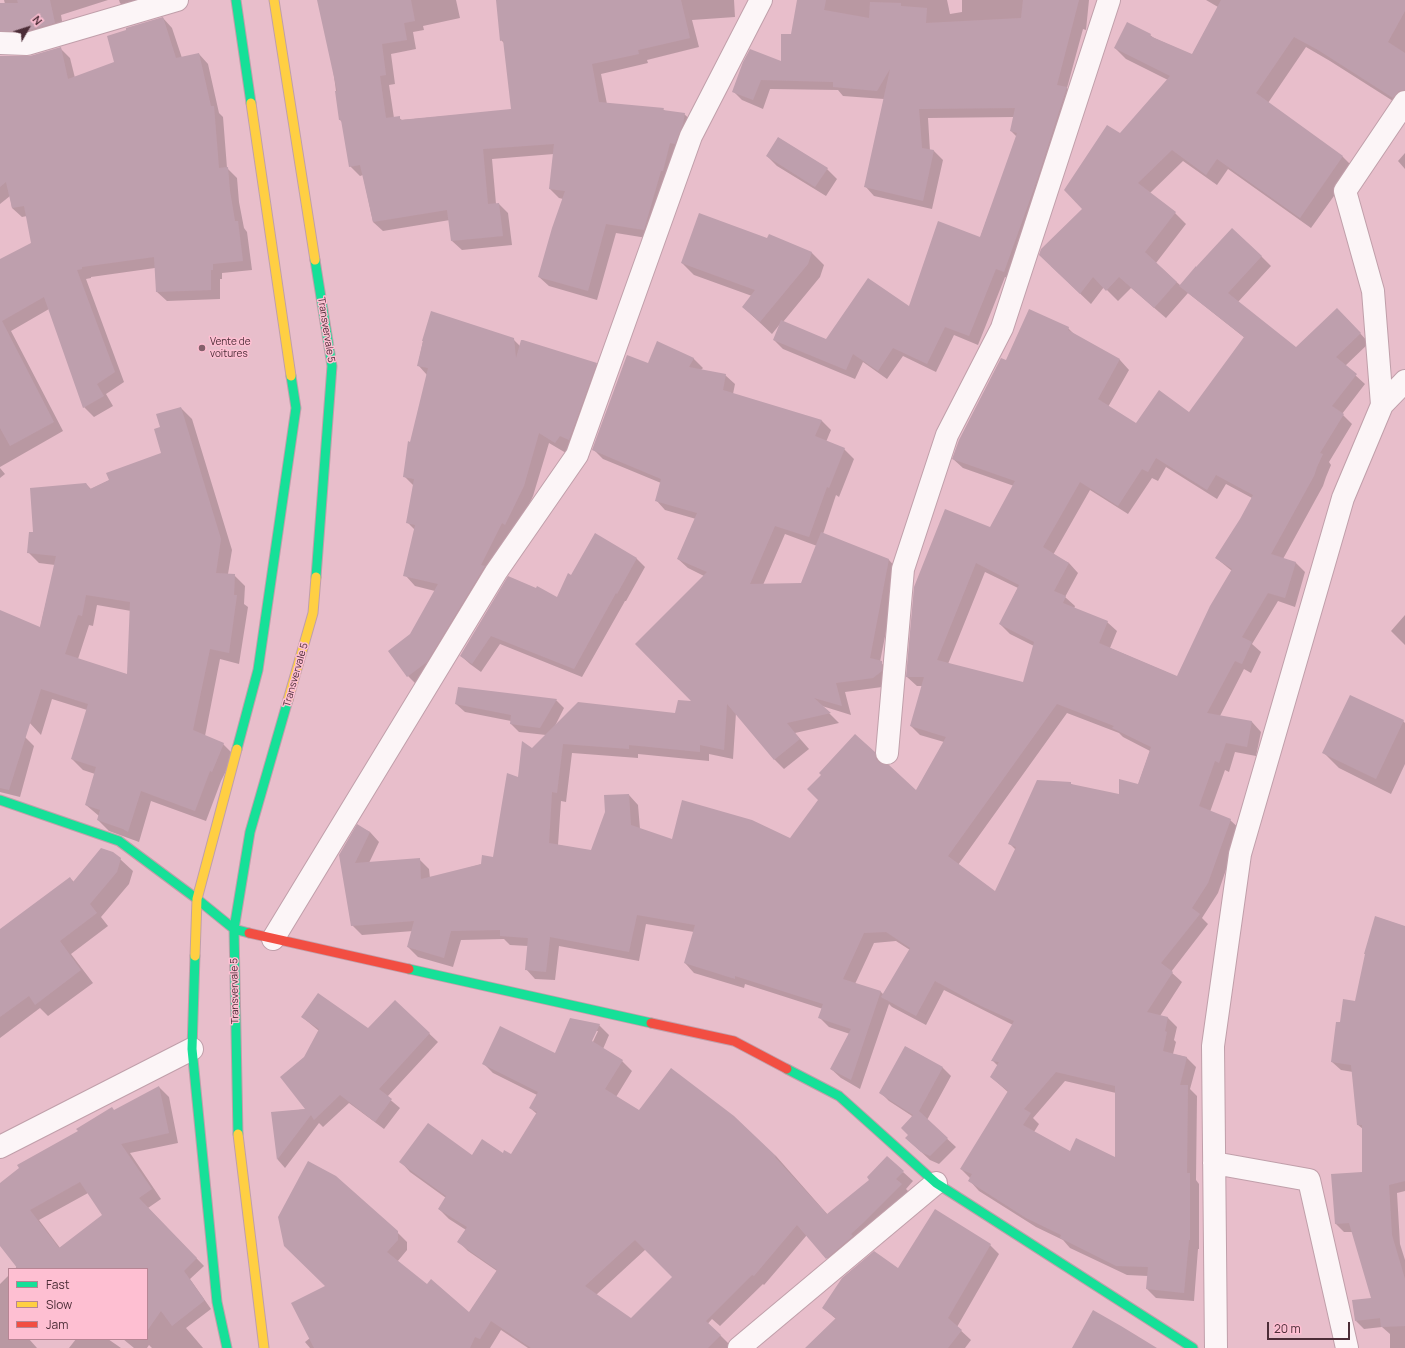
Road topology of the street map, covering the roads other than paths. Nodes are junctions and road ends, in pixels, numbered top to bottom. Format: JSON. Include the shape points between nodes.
{"nodes":[{"id":1,"x":177,"y":0,"type":"edge"},
{"id":2,"x":236,"y":0,"type":"edge"},
{"id":3,"x":274,"y":0,"type":"edge"},
{"id":4,"x":761,"y":0,"type":"edge"},
{"id":5,"x":1109,"y":0,"type":"edge"},
{"id":6,"x":0,"y":43,"type":"edge"},
{"id":7,"x":1405,"y":102,"type":"edge"},
{"id":8,"x":1405,"y":381,"type":"edge"},
{"id":9,"x":1382,"y":405,"type":"junction"},
{"id":10,"x":887,"y":753,"type":"dead end"},
{"id":11,"x":0,"y":800,"type":"edge"},
{"id":12,"x":197,"y":899,"type":"junction"},
{"id":13,"x":234,"y":929,"type":"junction"},
{"id":14,"x":273,"y":939,"type":"junction"},
{"id":15,"x":192,"y":1049,"type":"junction"},
{"id":16,"x":0,"y":1147,"type":"edge"},
{"id":17,"x":1214,"y":1164,"type":"junction"},
{"id":18,"x":936,"y":1183,"type":"junction"},
{"id":19,"x":227,"y":1348,"type":"edge"},
{"id":20,"x":264,"y":1348,"type":"edge"},
{"id":21,"x":739,"y":1348,"type":"edge"},
{"id":22,"x":1193,"y":1348,"type":"edge"},
{"id":23,"x":1216,"y":1348,"type":"edge"},
{"id":24,"x":1347,"y":1348,"type":"edge"}],
"edges":[{"from":1,"to":6,"type":"street","via":[[26,44]]},
{"from":2,"to":12,"type":"street","via":[[296,408],[258,670]]},
{"from":3,"to":13,"type":"street","name":"Transvervale 5","via":[[332,366],[313,613],[250,832]]},
{"from":4,"to":14,"type":"street","via":[[690,136],[577,455],[496,572]]},
{"from":5,"to":10,"type":"street","via":[[1002,328],[947,435],[902,568]]},
{"from":7,"to":9,"type":"street","via":[[1345,191],[1373,291]]},
{"from":8,"to":9,"type":"street"},
{"from":9,"to":17,"type":"street","via":[[1344,498],[1240,854],[1213,1046]]},
{"from":11,"to":12,"type":"street","via":[[119,841]]},
{"from":12,"to":13,"type":"street"},
{"from":12,"to":15,"type":"street"},
{"from":13,"to":14,"type":"street"},
{"from":13,"to":20,"type":"street","name":"Transvervale 5","via":[[238,1143]]},
{"from":14,"to":18,"type":"street","via":[[734,1041],[839,1096]]},
{"from":15,"to":16,"type":"street"},
{"from":15,"to":19,"type":"street","via":[[218,1302]]},
{"from":17,"to":23,"type":"street"},
{"from":17,"to":24,"type":"street","via":[[1310,1180]]},
{"from":18,"to":21,"type":"street"},
{"from":18,"to":22,"type":"street"}]}
